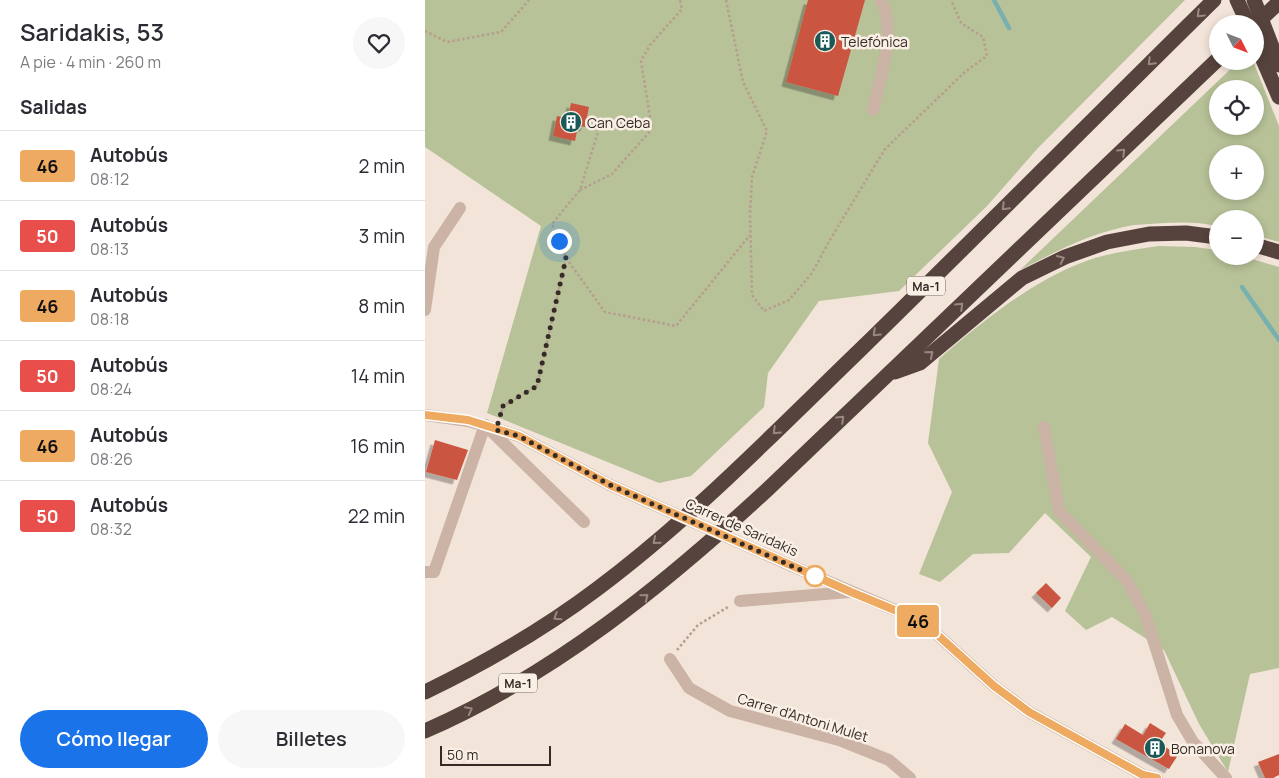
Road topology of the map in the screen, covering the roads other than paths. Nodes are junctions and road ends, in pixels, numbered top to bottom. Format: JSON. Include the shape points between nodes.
{"nodes":[{"id":1,"x":881,"y":0,"type":"edge"},
{"id":2,"x":1214,"y":0,"type":"edge"},
{"id":3,"x":1237,"y":0,"type":"edge"},
{"id":4,"x":1254,"y":0,"type":"edge"},
{"id":5,"x":1279,"y":2,"type":"edge"},
{"id":6,"x":1244,"y":15,"type":"edge"},
{"id":7,"x":1264,"y":16,"type":"edge"},
{"id":8,"x":1264,"y":62,"type":"edge"},
{"id":9,"x":1279,"y":65,"type":"edge"},
{"id":10,"x":1209,"y":68,"type":"edge"},
{"id":11,"x":1279,"y":97,"type":"edge"},
{"id":12,"x":873,"y":110,"type":"dead end"},
{"id":13,"x":460,"y":208,"type":"dead end"},
{"id":14,"x":1209,"y":236,"type":"edge"},
{"id":15,"x":1264,"y":248,"type":"edge"},
{"id":16,"x":1279,"y":252,"type":"edge"},
{"id":17,"x":425,"y":310,"type":"edge"},
{"id":18,"x":887,"y":376,"type":"junction"},
{"id":19,"x":425,"y":415,"type":"edge"},
{"id":20,"x":1044,"y":427,"type":"dead end"},
{"id":21,"x":490,"y":428,"type":"junction"},
{"id":22,"x":584,"y":522,"type":"dead end"},
{"id":23,"x":425,"y":572,"type":"edge"},
{"id":24,"x":851,"y":592,"type":"junction"},
{"id":25,"x":740,"y":601,"type":"road end"},
{"id":26,"x":670,"y":659,"type":"road end"},
{"id":27,"x":425,"y":692,"type":"edge"},
{"id":28,"x":425,"y":731,"type":"edge"},
{"id":29,"x":910,"y":778,"type":"edge"},
{"id":30,"x":1157,"y":778,"type":"edge"},
{"id":31,"x":1226,"y":778,"type":"edge"}],
"edges":[{"from":1,"to":12,"type":"street","via":[[889,42]]},
{"from":2,"to":27,"type":"highway","number":"Ma-1","one_way":true,"via":[[811,397],[662,537],[557,617],[495,656]]},
{"from":3,"to":6,"type":"highway"},
{"from":4,"to":9,"type":"highway"},
{"from":5,"to":7,"type":"highway","bridge":true},
{"from":8,"to":11,"type":"highway"},
{"from":18,"to":10,"type":"highway","number":"Ma-1","one_way":true},
{"from":13,"to":17,"type":"street","via":[[435,247]]},
{"from":18,"to":14,"type":"highway","one_way":true,"via":[[920,363],[1021,278],[1065,257],[1107,242],[1141,235]]},
{"from":15,"to":16,"type":"highway"},
{"from":28,"to":18,"type":"highway","number":"Ma-1","one_way":true,"via":[[544,668],[637,603],[733,521]]},
{"from":19,"to":21,"type":"street","name":"Carrer de Saridakis","via":[[468,420]]},
{"from":20,"to":31,"type":"street","via":[[1059,511],[1127,581],[1145,614],[1177,715],[1193,742]]},
{"from":21,"to":22,"type":"street"},
{"from":21,"to":23,"type":"street","via":[[434,572]]},
{"from":21,"to":24,"type":"street","name":"Carrer de Saridakis","bridge":true,"via":[[519,436],[610,485]]},
{"from":24,"to":25,"type":"street"},
{"from":24,"to":30,"type":"street","name":"Carrer de Saridakis","via":[[909,616],[931,629],[994,686],[1029,712],[1143,775]]},
{"from":26,"to":29,"type":"street","name":"Carrer d'Antoni Mulet","via":[[689,688],[730,711],[839,740],[889,760]]}]}
